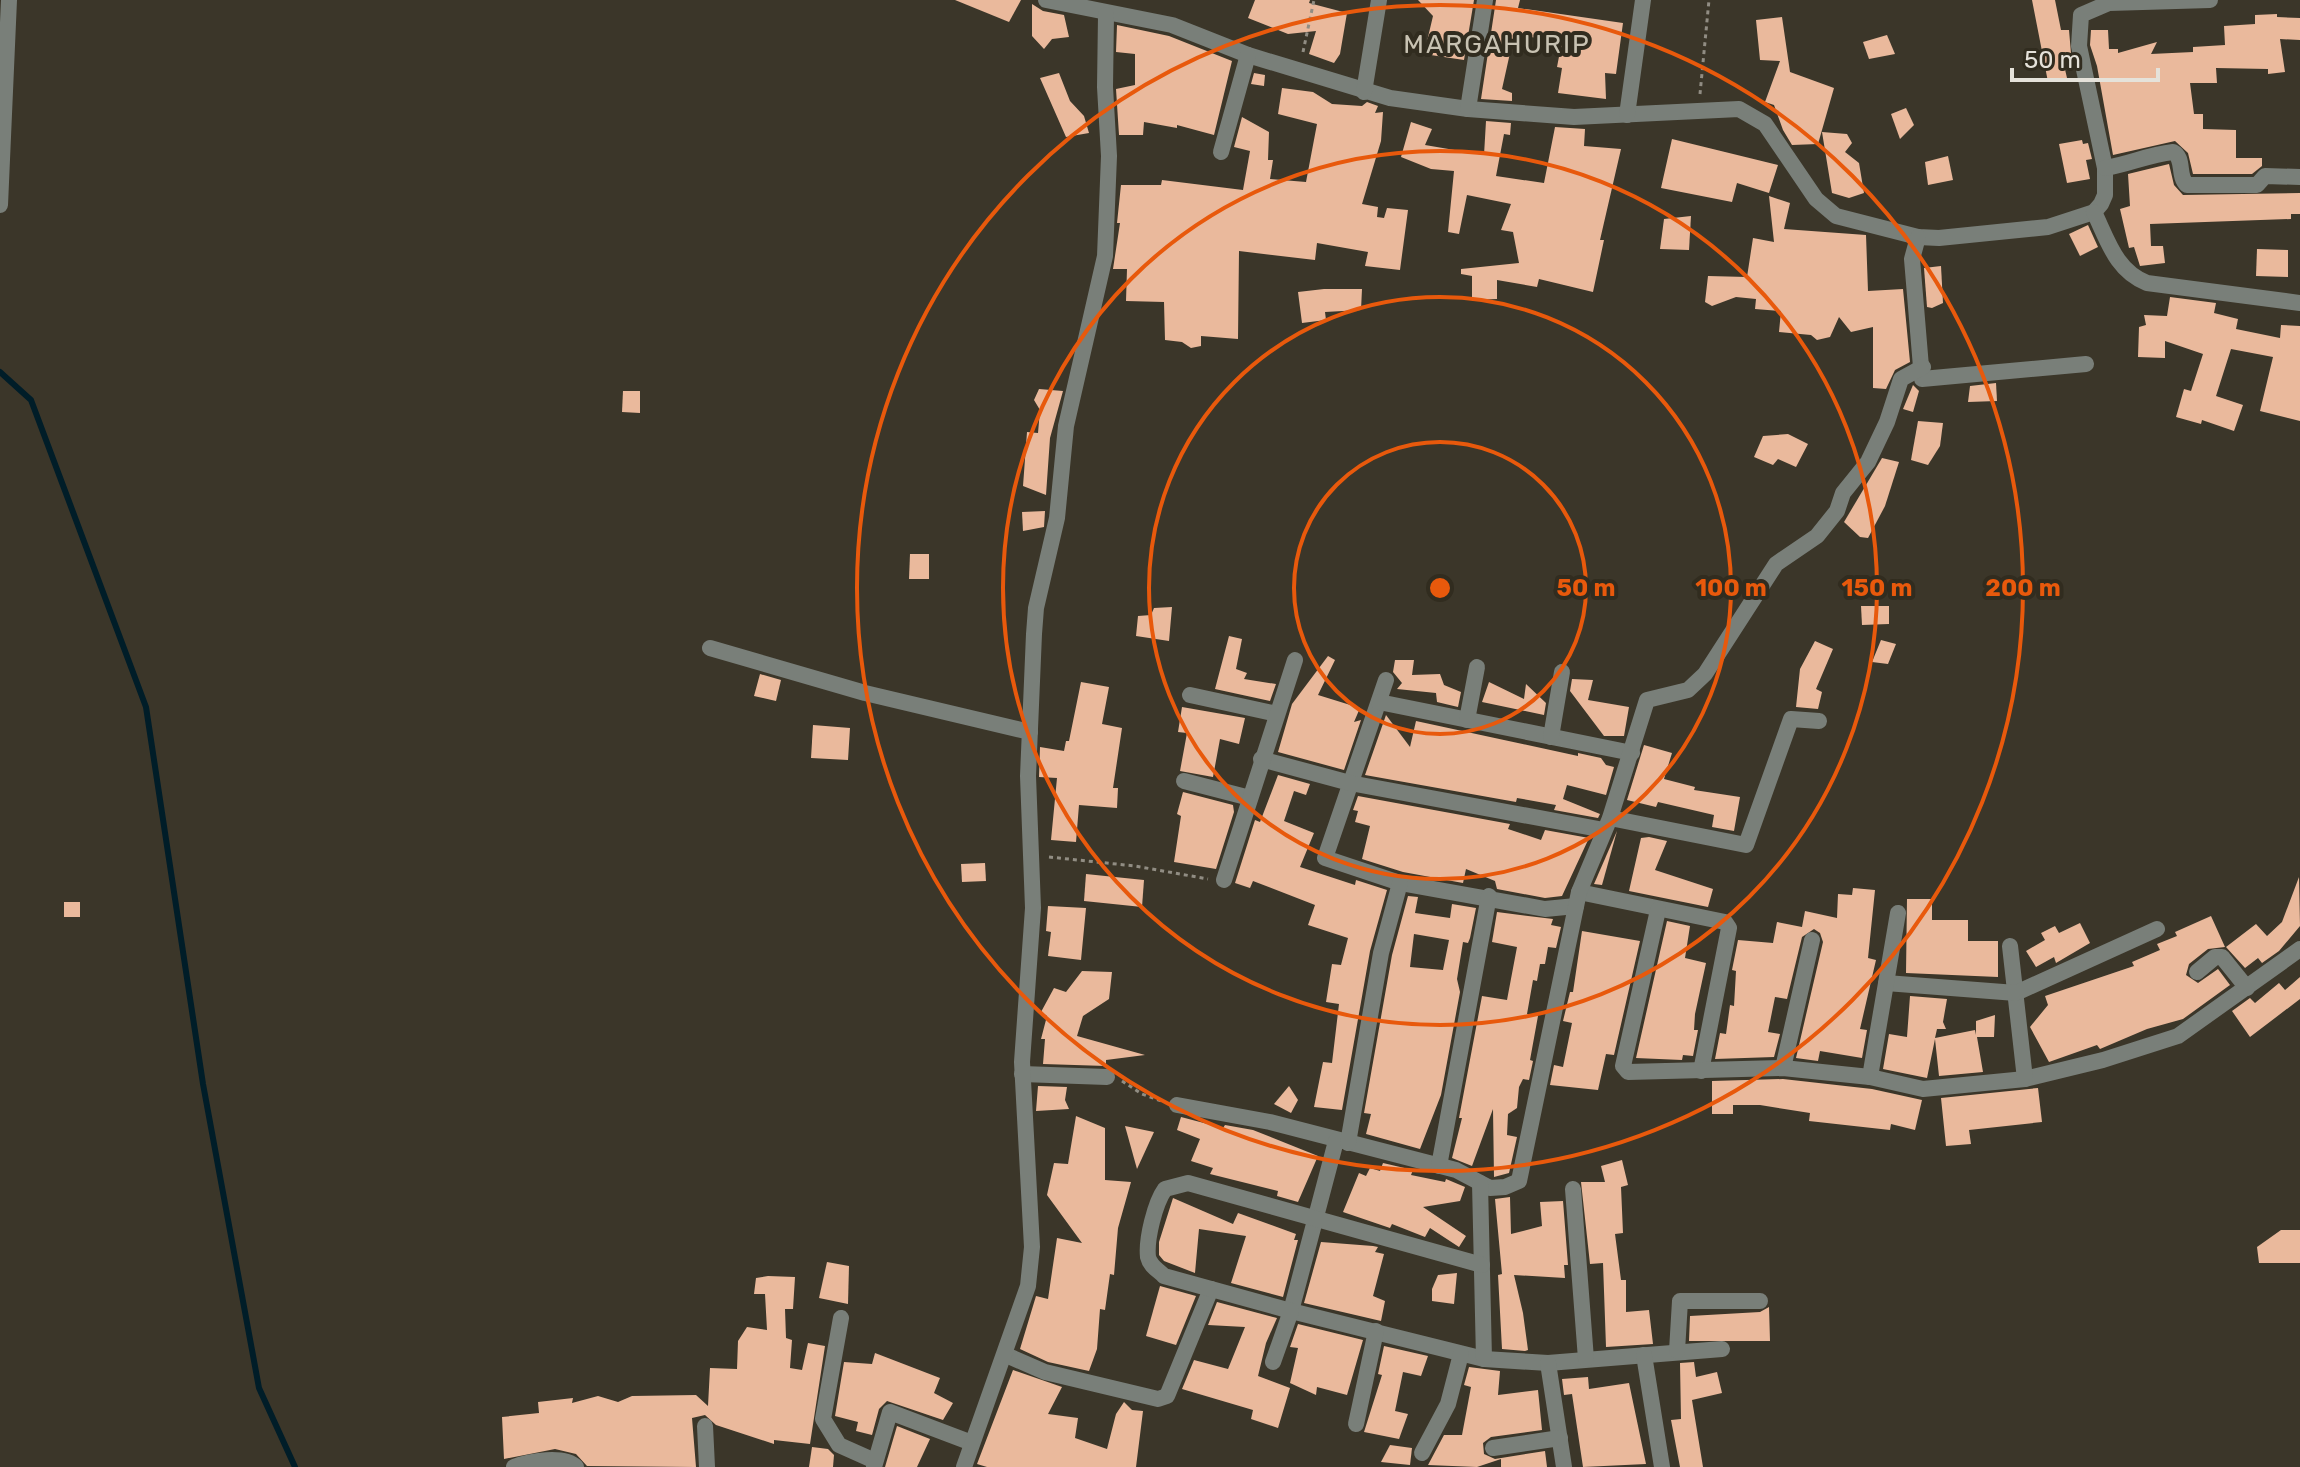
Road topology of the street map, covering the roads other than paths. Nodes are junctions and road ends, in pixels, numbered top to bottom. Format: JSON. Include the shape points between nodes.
{"nodes":[{"id":1,"x":9,"y":0,"type":"edge"},
{"id":2,"x":1046,"y":0,"type":"edge"},
{"id":3,"x":1379,"y":0,"type":"edge"},
{"id":4,"x":1485,"y":0,"type":"edge"},
{"id":5,"x":1643,"y":0,"type":"edge"},
{"id":6,"x":2144,"y":0,"type":"edge"},
{"id":7,"x":2210,"y":0,"type":"edge"},
{"id":8,"x":1088,"y":5,"type":"edge"},
{"id":9,"x":1106,"y":15,"type":"junction"},
{"id":10,"x":1248,"y":55,"type":"junction"},
{"id":11,"x":1364,"y":92,"type":"junction"},
{"id":12,"x":1468,"y":109,"type":"junction"},
{"id":13,"x":1627,"y":115,"type":"junction"},
{"id":14,"x":1221,"y":152,"type":"dead end"},
{"id":15,"x":2105,"y":168,"type":"junction"},
{"id":16,"x":2300,"y":177,"type":"edge"},
{"id":17,"x":0,"y":205,"type":"edge"},
{"id":18,"x":2094,"y":212,"type":"junction"},
{"id":19,"x":1918,"y":237,"type":"junction"},
{"id":20,"x":2300,"y":303,"type":"edge"},
{"id":21,"x":2086,"y":364,"type":"dead end"},
{"id":22,"x":1923,"y":373,"type":"junction"},
{"id":23,"x":710,"y":648,"type":"dead end"},
{"id":24,"x":1295,"y":660,"type":"dead end"},
{"id":25,"x":1477,"y":667,"type":"dead end"},
{"id":26,"x":1562,"y":672,"type":"dead end"},
{"id":27,"x":1386,"y":680,"type":"dead end"},
{"id":28,"x":1190,"y":695,"type":"dead end"},
{"id":29,"x":1379,"y":702,"type":"junction"},
{"id":30,"x":1277,"y":714,"type":"junction"},
{"id":31,"x":1467,"y":720,"type":"junction"},
{"id":32,"x":1819,"y":721,"type":"dead end"},
{"id":33,"x":1030,"y":732,"type":"junction"},
{"id":34,"x":1551,"y":737,"type":"junction"},
{"id":35,"x":1632,"y":753,"type":"junction"},
{"id":36,"x":1261,"y":759,"type":"junction"},
{"id":37,"x":1184,"y":781,"type":"dead end"},
{"id":38,"x":1350,"y":783,"type":"junction"},
{"id":39,"x":1250,"y":798,"type":"junction"},
{"id":40,"x":1607,"y":824,"type":"junction"},
{"id":41,"x":1224,"y":880,"type":"road end"},
{"id":42,"x":1400,"y":883,"type":"junction"},
{"id":43,"x":1489,"y":896,"type":"junction"},
{"id":44,"x":1578,"y":899,"type":"junction"},
{"id":45,"x":1658,"y":910,"type":"junction"},
{"id":46,"x":1898,"y":913,"type":"dead end"},
{"id":47,"x":2157,"y":929,"type":"dead end"},
{"id":48,"x":1812,"y":940,"type":"dead end"},
{"id":49,"x":2010,"y":946,"type":"dead end"},
{"id":50,"x":2300,"y":949,"type":"edge"},
{"id":51,"x":2197,"y":972,"type":"dead end"},
{"id":52,"x":1886,"y":983,"type":"junction"},
{"id":53,"x":2247,"y":988,"type":"junction"},
{"id":54,"x":2016,"y":993,"type":"junction"},
{"id":55,"x":1783,"y":1068,"type":"junction"},
{"id":56,"x":1701,"y":1071,"type":"junction"},
{"id":57,"x":1022,"y":1074,"type":"junction"},
{"id":58,"x":1107,"y":1077,"type":"road end"},
{"id":59,"x":1870,"y":1077,"type":"junction"},
{"id":60,"x":2025,"y":1079,"type":"junction"},
{"id":61,"x":1177,"y":1105,"type":"road end"},
{"id":62,"x":1342,"y":1142,"type":"junction"},
{"id":63,"x":1439,"y":1166,"type":"junction"},
{"id":64,"x":1480,"y":1183,"type":"junction"},
{"id":65,"x":1573,"y":1189,"type":"dead end"},
{"id":66,"x":1316,"y":1218,"type":"junction"},
{"id":67,"x":1482,"y":1265,"type":"junction"},
{"id":68,"x":1211,"y":1289,"type":"junction"},
{"id":69,"x":1760,"y":1301,"type":"dead end"},
{"id":70,"x":1291,"y":1311,"type":"junction"},
{"id":71,"x":841,"y":1318,"type":"dead end"},
{"id":72,"x":1376,"y":1331,"type":"junction"},
{"id":73,"x":1722,"y":1349,"type":"dead end"},
{"id":74,"x":1677,"y":1351,"type":"junction"},
{"id":75,"x":1461,"y":1354,"type":"junction"},
{"id":76,"x":1006,"y":1355,"type":"junction"},
{"id":77,"x":1644,"y":1355,"type":"junction"},
{"id":78,"x":1484,"y":1359,"type":"junction"},
{"id":79,"x":1586,"y":1359,"type":"junction"},
{"id":80,"x":1273,"y":1362,"type":"dead end"},
{"id":81,"x":1548,"y":1363,"type":"junction"},
{"id":82,"x":1356,"y":1424,"type":"dead end"},
{"id":83,"x":705,"y":1426,"type":"dead end"},
{"id":84,"x":1560,"y":1438,"type":"junction"},
{"id":85,"x":972,"y":1443,"type":"junction"},
{"id":86,"x":1493,"y":1448,"type":"dead end"},
{"id":87,"x":1422,"y":1453,"type":"dead end"},
{"id":88,"x":874,"y":1464,"type":"edge"},
{"id":89,"x":514,"y":1467,"type":"edge"},
{"id":90,"x":576,"y":1467,"type":"edge"},
{"id":91,"x":707,"y":1467,"type":"edge"},
{"id":92,"x":965,"y":1467,"type":"edge"},
{"id":93,"x":1564,"y":1467,"type":"edge"},
{"id":94,"x":1662,"y":1467,"type":"edge"}],
"edges":[{"from":1,"to":17,"type":"street"},
{"from":2,"to":8,"type":"street"},
{"from":3,"to":11,"type":"street"},
{"from":4,"to":12,"type":"street"},
{"from":5,"to":13,"type":"street"},
{"from":6,"to":7,"type":"street"},
{"from":6,"to":15,"type":"street","via":[[2109,3],[2081,15],[2079,46]]},
{"from":8,"to":9,"type":"street"},
{"from":9,"to":10,"type":"street","via":[[1172,25]]},
{"from":9,"to":33,"type":"street","via":[[1105,256],[1066,426],[1057,518],[1036,608]]},
{"from":10,"to":11,"type":"street"},
{"from":10,"to":14,"type":"street"},
{"from":11,"to":12,"type":"street"},
{"from":12,"to":13,"type":"street"},
{"from":13,"to":19,"type":"street","via":[[1739,109],[1765,124],[1816,199],[1836,216]]},
{"from":15,"to":16,"type":"street","via":[[2173,152],[2187,185],[2257,185],[2265,176]]},
{"from":15,"to":18,"type":"street","via":[[2105,195]]},
{"from":18,"to":19,"type":"street","via":[[2048,227]]},
{"from":18,"to":20,"type":"street","via":[[2118,262],[2133,278]]},
{"from":19,"to":22,"type":"street","via":[[1912,259]]},
{"from":21,"to":22,"type":"street"},
{"from":22,"to":35,"type":"street","via":[[1901,379],[1868,462],[1843,493],[1837,511],[1817,536],[1776,564],[1705,674],[1688,690],[1647,700]]},
{"from":23,"to":33,"type":"street","via":[[865,693]]},
{"from":24,"to":30,"type":"street"},
{"from":25,"to":31,"type":"street"},
{"from":26,"to":34,"type":"street"},
{"from":27,"to":29,"type":"street"},
{"from":28,"to":30,"type":"street"},
{"from":29,"to":31,"type":"street"},
{"from":29,"to":38,"type":"street"},
{"from":30,"to":36,"type":"street"},
{"from":31,"to":34,"type":"street"},
{"from":32,"to":40,"type":"street","via":[[1791,719],[1746,845]]},
{"from":33,"to":57,"type":"street","via":[[1032,922]]},
{"from":34,"to":35,"type":"street"},
{"from":35,"to":40,"type":"street"},
{"from":36,"to":38,"type":"street"},
{"from":36,"to":39,"type":"street"},
{"from":37,"to":39,"type":"street"},
{"from":38,"to":40,"type":"street"},
{"from":38,"to":42,"type":"street","via":[[1325,858]]},
{"from":39,"to":41,"type":"street"},
{"from":40,"to":44,"type":"street"},
{"from":42,"to":43,"type":"street"},
{"from":42,"to":62,"type":"street"},
{"from":43,"to":44,"type":"street","via":[[1545,909]]},
{"from":43,"to":63,"type":"street"},
{"from":44,"to":45,"type":"street"},
{"from":44,"to":64,"type":"street","via":[[1522,1174],[1515,1185],[1490,1188]]},
{"from":45,"to":56,"type":"street","via":[[1725,922],[1729,928]]},
{"from":45,"to":56,"type":"street","via":[[1623,1066],[1628,1072]]},
{"from":46,"to":52,"type":"street"},
{"from":47,"to":54,"type":"street"},
{"from":48,"to":55,"type":"street"},
{"from":49,"to":54,"type":"street"},
{"from":50,"to":53,"type":"street"},
{"from":51,"to":53,"type":"street","via":[[2222,957]]},
{"from":52,"to":54,"type":"street"},
{"from":52,"to":59,"type":"street"},
{"from":53,"to":60,"type":"street","via":[[2178,1036]]},
{"from":54,"to":60,"type":"street"},
{"from":55,"to":56,"type":"street"},
{"from":55,"to":59,"type":"street"},
{"from":57,"to":58,"type":"street"},
{"from":57,"to":76,"type":"street","via":[[1033,1234],[1028,1286]]},
{"from":59,"to":60,"type":"street","via":[[1923,1089]]},
{"from":61,"to":62,"type":"street"},
{"from":62,"to":63,"type":"street"},
{"from":62,"to":66,"type":"street"},
{"from":63,"to":64,"type":"street"},
{"from":64,"to":67,"type":"street"},
{"from":65,"to":79,"type":"street"},
{"from":66,"to":67,"type":"street"},
{"from":66,"to":68,"type":"street","via":[[1188,1183],[1165,1189],[1151,1238],[1152,1266],[1164,1276]]},
{"from":66,"to":70,"type":"street"},
{"from":67,"to":78,"type":"street"},
{"from":68,"to":70,"type":"street"},
{"from":68,"to":76,"type":"street","via":[[1167,1396],[1158,1399],[1045,1372]]},
{"from":69,"to":74,"type":"street","via":[[1680,1301]]},
{"from":70,"to":72,"type":"street"},
{"from":70,"to":80,"type":"street"},
{"from":71,"to":88,"type":"street","via":[[823,1419],[839,1445]]},
{"from":72,"to":75,"type":"street"},
{"from":72,"to":82,"type":"street"},
{"from":73,"to":74,"type":"street"},
{"from":74,"to":77,"type":"street"},
{"from":75,"to":78,"type":"street"},
{"from":75,"to":87,"type":"street","via":[[1448,1404]]},
{"from":76,"to":85,"type":"street"},
{"from":77,"to":79,"type":"street"},
{"from":77,"to":94,"type":"street"},
{"from":78,"to":81,"type":"street"},
{"from":79,"to":81,"type":"street"},
{"from":81,"to":84,"type":"street"},
{"from":83,"to":91,"type":"street"},
{"from":84,"to":86,"type":"street"},
{"from":84,"to":93,"type":"street"},
{"from":85,"to":88,"type":"street","via":[[890,1412]]},
{"from":85,"to":92,"type":"street"},
{"from":89,"to":90,"type":"street","via":[[557,1461]]}]}
